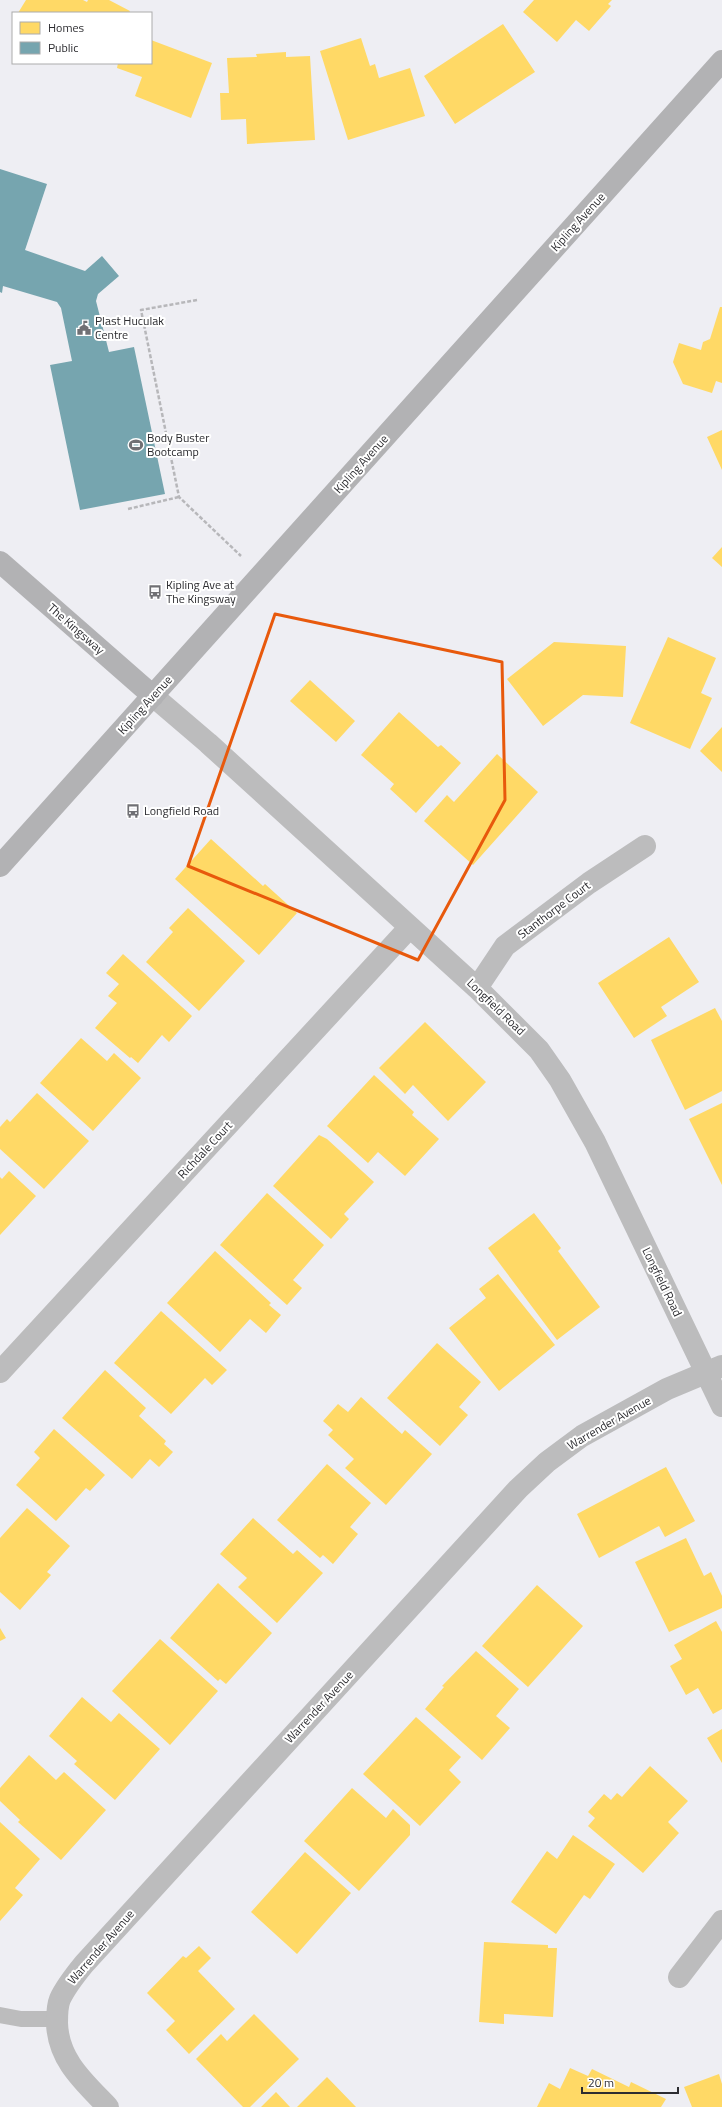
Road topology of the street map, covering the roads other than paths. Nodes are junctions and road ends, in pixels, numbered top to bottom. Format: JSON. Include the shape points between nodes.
{"nodes":[{"id":1,"x":722,"y":61,"type":"edge"},
{"id":2,"x":0,"y":562,"type":"edge"},
{"id":3,"x":153,"y":696,"type":"junction"},
{"id":4,"x":646,"y":846,"type":"dead end"},
{"id":5,"x":0,"y":866,"type":"edge"},
{"id":6,"x":410,"y":927,"type":"junction"},
{"id":7,"x":477,"y":988,"type":"junction"},
{"id":8,"x":714,"y":1370,"type":"edge"},
{"id":9,"x":0,"y":1372,"type":"edge"},
{"id":10,"x":722,"y":1406,"type":"edge"},
{"id":11,"x":722,"y":1921,"type":"edge"},
{"id":12,"x":679,"y":1977,"type":"dead end"},
{"id":13,"x":0,"y":2015,"type":"edge"},
{"id":14,"x":57,"y":2019,"type":"junction"},
{"id":15,"x":108,"y":2107,"type":"edge"}],
"edges":[{"from":1,"to":3,"type":"main road","name":"Kipling Avenue"},
{"from":2,"to":3,"type":"main road","name":"The Kingsway"},
{"from":3,"to":5,"type":"main road","name":"Kipling Avenue"},
{"from":3,"to":6,"type":"street","name":"Longfield Road"},
{"from":4,"to":7,"type":"street","name":"Stanthorpe Court","via":[[589,883],[505,946]]},
{"from":6,"to":7,"type":"street","name":"Longfield Road"},
{"from":6,"to":9,"type":"street","name":"Richdale Court"},
{"from":7,"to":8,"type":"street","name":"Longfield Road","via":[[539,1050],[560,1080]]},
{"from":8,"to":10,"type":"street","name":"Longfield Road"},
{"from":8,"to":14,"type":"street","name":"Warrender Avenue","via":[[667,1389],[582,1436],[547,1462],[518,1489],[84,1964],[70,1981],[59,2001]]},
{"from":11,"to":12,"type":"street"},
{"from":13,"to":14,"type":"lane","via":[[21,2019]]},
{"from":14,"to":15,"type":"street","name":"Warrender Avenue","via":[[57,2036],[63,2055],[74,2072]]}]}
